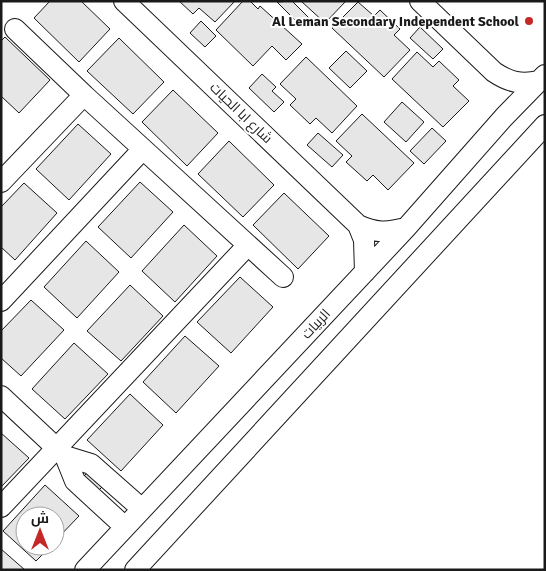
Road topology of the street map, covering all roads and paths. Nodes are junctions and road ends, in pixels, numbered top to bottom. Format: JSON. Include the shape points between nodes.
{"nodes":[{"id":1,"x":124,"y":1,"type":"edge"},
{"id":2,"x":420,"y":1,"type":"edge"},
{"id":3,"x":14,"y":29,"type":"dead end"},
{"id":4,"x":494,"y":72,"type":"junction"},
{"id":5,"x":542,"y":78,"type":"edge"},
{"id":6,"x":84,"y":95,"type":"junction"},
{"id":7,"x":504,"y":117,"type":"junction"},
{"id":8,"x":545,"y":125,"type":"edge"},
{"id":9,"x":143,"y":150,"type":"junction"},
{"id":10,"x":1,"y":182,"type":"edge"},
{"id":11,"x":358,"y":225,"type":"junction"},
{"id":12,"x":406,"y":228,"type":"junction"},
{"id":13,"x":248,"y":245,"type":"junction"},
{"id":14,"x":365,"y":272,"type":"junction"},
{"id":15,"x":283,"y":277,"type":"dead end"},
{"id":16,"x":1,"y":301,"type":"edge"},
{"id":17,"x":1,"y":396,"type":"edge"},
{"id":18,"x":61,"y":452,"type":"junction"},
{"id":19,"x":1,"y":507,"type":"edge"},
{"id":20,"x":142,"y":509,"type":"junction"},
{"id":21,"x":125,"y":527,"type":"junction"},
{"id":22,"x":86,"y":570,"type":"edge"},
{"id":23,"x":135,"y":570,"type":"edge"}],
"edges":[{"from":1,"to":11,"type":"street","name":"شارع ابا الحيات"},
{"from":2,"to":4,"type":"street"},
{"from":3,"to":6,"type":"street"},
{"from":4,"to":5,"type":"street","via":[[508,81],[526,84]]},
{"from":4,"to":7,"type":"street","via":[[503,88]]},
{"from":5,"to":7,"type":"street","name":"الربيات"},
{"from":6,"to":9,"type":"street"},
{"from":6,"to":10,"type":"street"},
{"from":7,"to":12,"type":"street","name":"الربيات"},
{"from":8,"to":23,"type":"street"},
{"from":9,"to":13,"type":"street"},
{"from":9,"to":16,"type":"street"},
{"from":11,"to":12,"type":"street","name":"شارع ابا الحيات","via":[[373,232]]},
{"from":11,"to":14,"type":"street","via":[[364,240]]},
{"from":12,"to":14,"type":"street","name":"الربيات"},
{"from":13,"to":15,"type":"street"},
{"from":13,"to":18,"type":"street"},
{"from":14,"to":20,"type":"street","name":"الربيات"},
{"from":17,"to":18,"type":"street"},
{"from":18,"to":19,"type":"street"},
{"from":18,"to":20,"type":"street","via":[[91,464]]},
{"from":18,"to":21,"type":"street","via":[[75,481]]},
{"from":20,"to":21,"type":"street","name":"الربيات"},
{"from":21,"to":22,"type":"street","name":"الربيات"}]}
